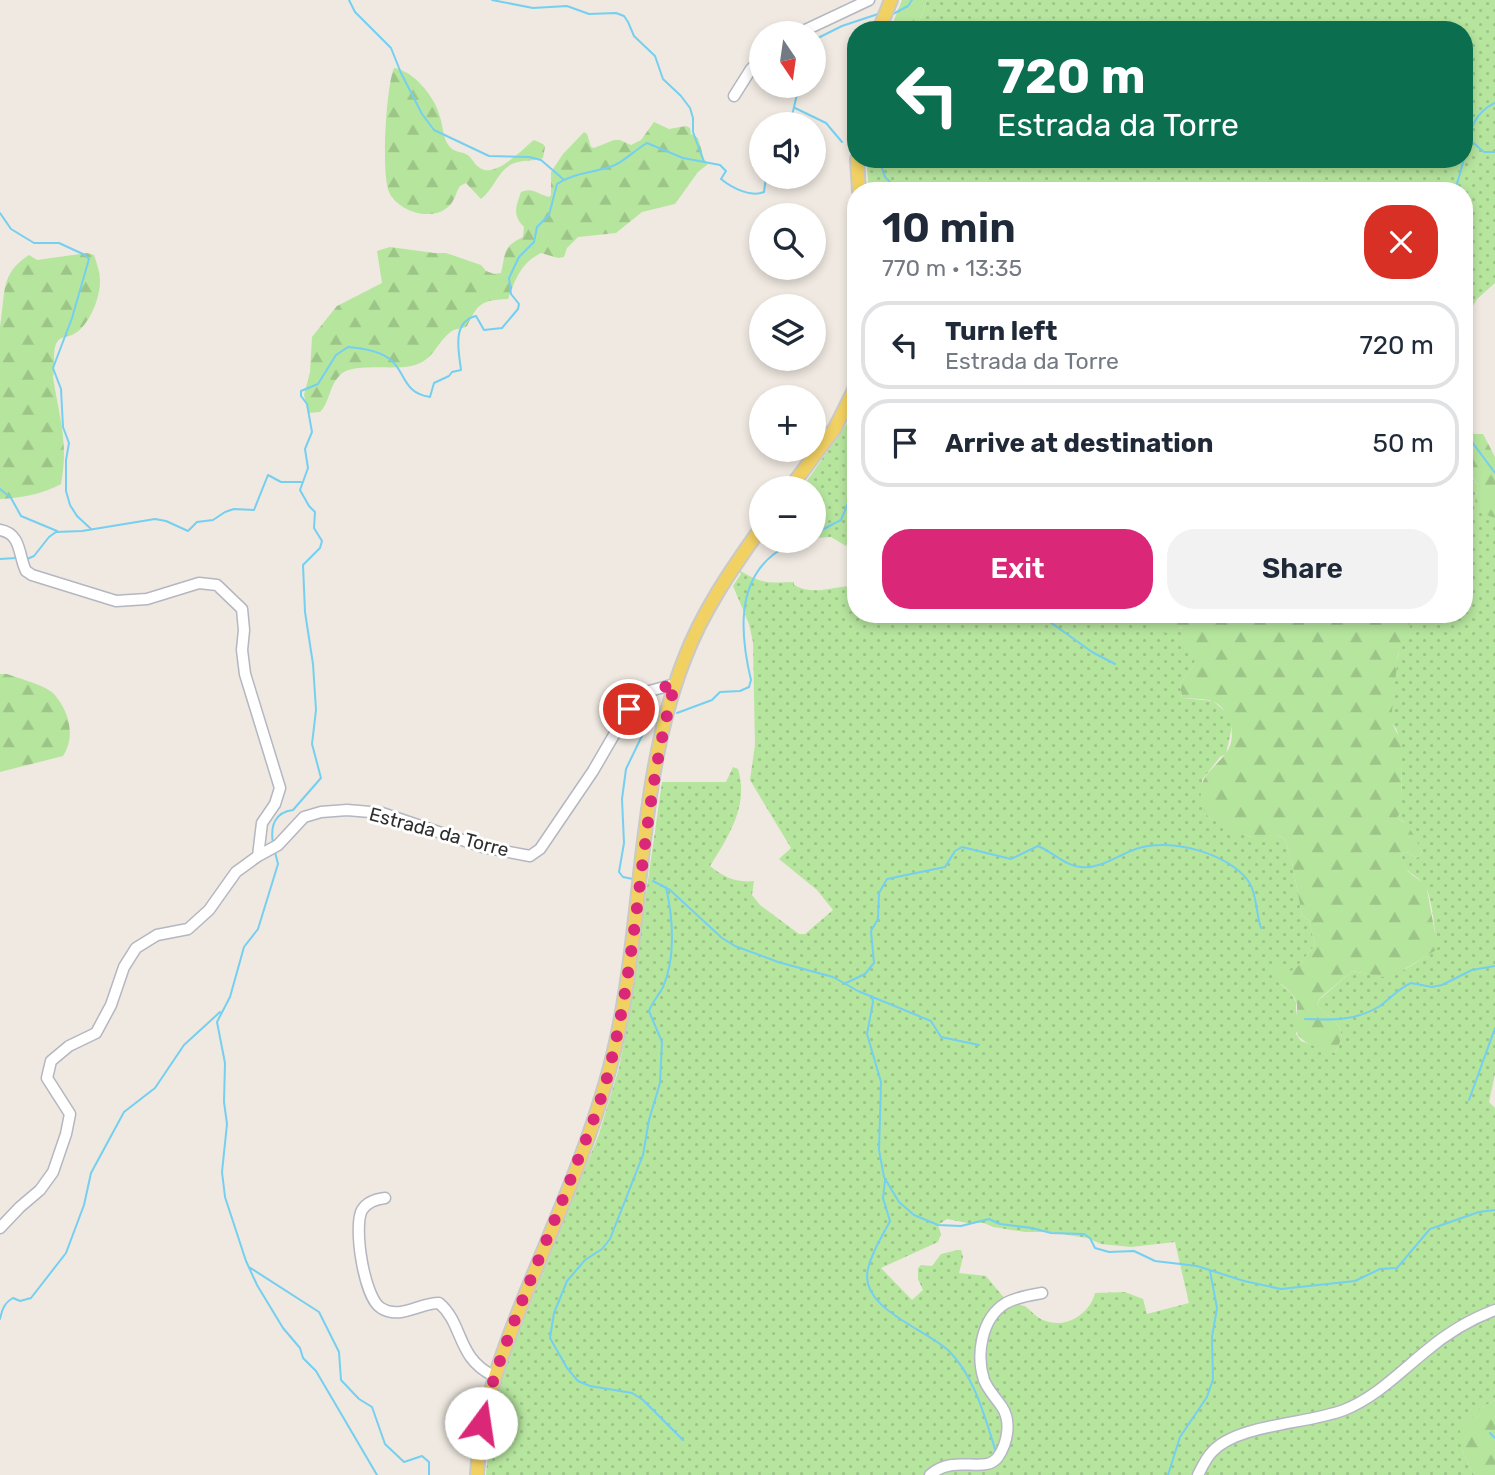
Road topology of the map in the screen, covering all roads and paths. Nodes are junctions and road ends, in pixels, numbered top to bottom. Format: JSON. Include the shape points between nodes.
{"nodes":[{"id":1,"x":869,"y":0,"type":"edge"},
{"id":2,"x":891,"y":0,"type":"edge"},
{"id":3,"x":824,"y":21,"type":"edge"},
{"id":4,"x":883,"y":21,"type":"edge"},
{"id":5,"x":749,"y":72,"type":"edge"},
{"id":6,"x":734,"y":96,"type":"dead end"},
{"id":7,"x":847,"y":404,"type":"edge"},
{"id":8,"x":799,"y":476,"type":"edge"},
{"id":9,"x":0,"y":530,"type":"edge"},
{"id":10,"x":749,"y":546,"type":"edge"},
{"id":11,"x":675,"y":684,"type":"junction"},
{"id":12,"x":258,"y":856,"type":"junction"},
{"id":13,"x":385,"y":1198,"type":"dead end"},
{"id":14,"x":0,"y":1227,"type":"edge"},
{"id":15,"x":1042,"y":1293,"type":"dead end"},
{"id":16,"x":1495,"y":1310,"type":"edge"},
{"id":17,"x":494,"y":1376,"type":"junction"},
{"id":18,"x":477,"y":1475,"type":"edge"},
{"id":19,"x":930,"y":1475,"type":"edge"},
{"id":20,"x":1198,"y":1475,"type":"edge"}],
"edges":[{"from":1,"to":3,"type":"street"},
{"from":2,"to":4,"type":"main road"},
{"from":5,"to":6,"type":"street"},
{"from":7,"to":8,"type":"main road"},
{"from":9,"to":12,"type":"street","via":[[19,545],[23,565],[32,575],[116,601],[147,599],[207,583],[216,585],[242,608],[245,674],[279,788],[262,823]]},
{"from":10,"to":11,"type":"main road","via":[[716,595]]},
{"from":11,"to":12,"type":"street","name":"Estrada da Torre","via":[[646,692],[629,709],[593,771],[540,849],[530,856],[483,847],[382,813],[347,810],[304,817],[275,847]]},
{"from":11,"to":17,"type":"main road","via":[[657,758],[628,973],[607,1079]]},
{"from":12,"to":14,"type":"street","name":"Estrada da Torre","via":[[236,872],[209,910],[188,929],[158,935],[136,948],[96,1033],[69,1046],[51,1062],[47,1078],[70,1114],[66,1134],[53,1172],[40,1191]]},
{"from":13,"to":17,"type":"street","via":[[365,1206],[358,1223],[372,1300],[381,1308],[399,1312],[439,1303],[471,1359]]},
{"from":15,"to":19,"type":"street","via":[[1005,1304],[992,1317],[981,1342],[985,1382],[1004,1410],[1006,1443],[996,1461],[981,1467],[946,1464]]},
{"from":16,"to":20,"type":"street","via":[[1429,1348],[1373,1396],[1314,1419],[1237,1436],[1212,1452]]},
{"from":17,"to":18,"type":"main road","via":[[481,1423]]}]}
